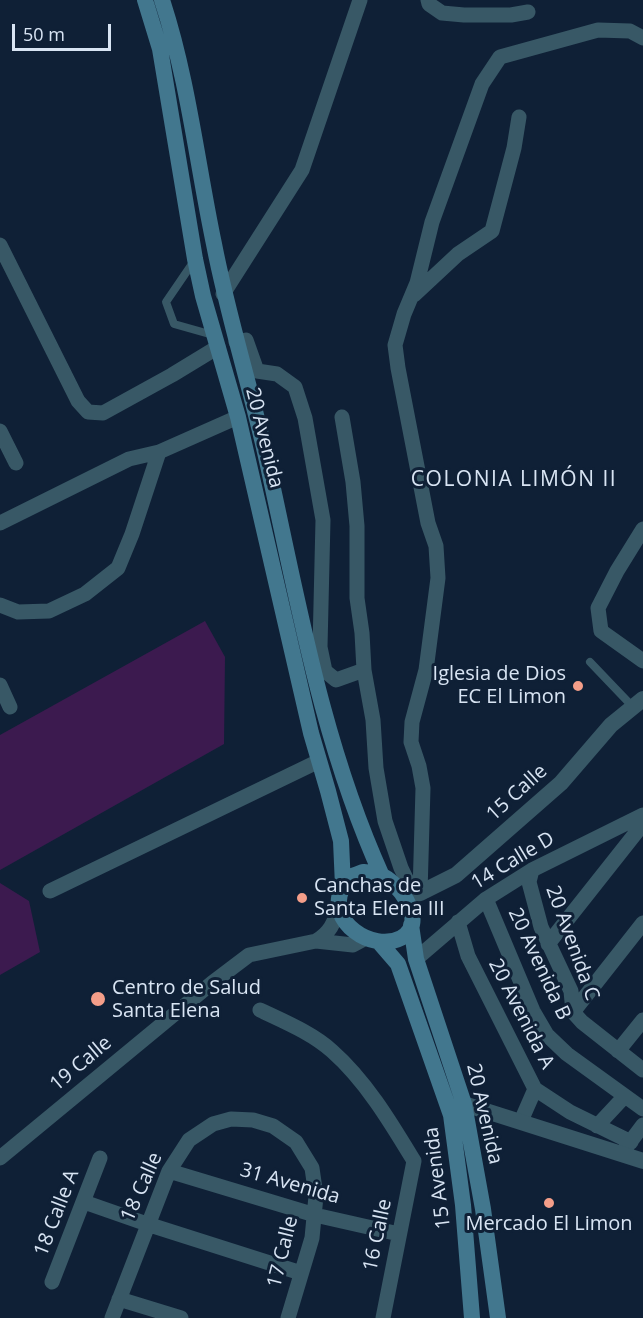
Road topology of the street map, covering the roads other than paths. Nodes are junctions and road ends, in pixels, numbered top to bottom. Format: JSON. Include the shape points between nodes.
{"nodes":[{"id":1,"x":145,"y":0,"type":"edge"},
{"id":2,"x":162,"y":0,"type":"edge"},
{"id":3,"x":360,"y":0,"type":"edge"},
{"id":4,"x":428,"y":0,"type":"edge"},
{"id":5,"x":528,"y":12,"type":"dead end"},
{"id":6,"x":643,"y":38,"type":"edge"},
{"id":7,"x":519,"y":117,"type":"dead end"},
{"id":8,"x":0,"y":244,"type":"edge"},
{"id":9,"x":195,"y":260,"type":"junction"},
{"id":10,"x":223,"y":294,"type":"junction"},
{"id":11,"x":412,"y":297,"type":"junction"},
{"id":12,"x":217,"y":341,"type":"junction"},
{"id":13,"x":236,"y":342,"type":"junction"},
{"id":14,"x":238,"y":417,"type":"junction"},
{"id":15,"x":342,"y":417,"type":"dead end"},
{"id":16,"x":0,"y":431,"type":"edge"},
{"id":17,"x":159,"y":452,"type":"junction"},
{"id":18,"x":16,"y":463,"type":"dead end"},
{"id":19,"x":0,"y":523,"type":"edge"},
{"id":20,"x":643,"y":529,"type":"edge"},
{"id":21,"x":0,"y":605,"type":"edge"},
{"id":22,"x":643,"y":661,"type":"edge"},
{"id":23,"x":590,"y":662,"type":"dead end"},
{"id":24,"x":364,"y":670,"type":"junction"},
{"id":25,"x":0,"y":685,"type":"edge"},
{"id":26,"x":638,"y":703,"type":"edge"},
{"id":27,"x":10,"y":707,"type":"dead end"},
{"id":28,"x":319,"y":761,"type":"junction"},
{"id":29,"x":643,"y":815,"type":"edge"},
{"id":30,"x":643,"y":824,"type":"edge"},
{"id":31,"x":532,"y":870,"type":"junction"},
{"id":32,"x":382,"y":876,"type":"junction"},
{"id":33,"x":343,"y":885,"type":"junction"},
{"id":34,"x":50,"y":891,"type":"dead end"},
{"id":35,"x":413,"y":895,"type":"junction"},
{"id":36,"x":486,"y":899,"type":"junction"},
{"id":37,"x":338,"y":909,"type":"junction"},
{"id":38,"x":458,"y":922,"type":"junction"},
{"id":39,"x":643,"y":923,"type":"edge"},
{"id":40,"x":411,"y":925,"type":"junction"},
{"id":41,"x":373,"y":940,"type":"junction"},
{"id":42,"x":316,"y":941,"type":"junction"},
{"id":43,"x":548,"y":944,"type":"junction"},
{"id":44,"x":416,"y":959,"type":"junction"},
{"id":45,"x":260,"y":1010,"type":"dead end"},
{"id":46,"x":573,"y":1012,"type":"junction"},
{"id":47,"x":643,"y":1020,"type":"edge"},
{"id":48,"x":618,"y":1051,"type":"junction"},
{"id":49,"x":643,"y":1070,"type":"edge"},
{"id":50,"x":535,"y":1089,"type":"junction"},
{"id":51,"x":624,"y":1097,"type":"junction"},
{"id":52,"x":464,"y":1104,"type":"junction"},
{"id":53,"x":643,"y":1109,"type":"edge"},
{"id":54,"x":253,"y":1120,"type":"joint"},
{"id":55,"x":521,"y":1121,"type":"junction"},
{"id":56,"x":643,"y":1125,"type":"edge"},
{"id":57,"x":597,"y":1126,"type":"junction"},
{"id":58,"x":626,"y":1148,"type":"junction"},
{"id":59,"x":0,"y":1158,"type":"edge"},
{"id":60,"x":100,"y":1158,"type":"dead end"},
{"id":61,"x":643,"y":1161,"type":"edge"},
{"id":62,"x":170,"y":1171,"type":"junction"},
{"id":63,"x":84,"y":1202,"type":"junction"},
{"id":64,"x":315,"y":1215,"type":"junction"},
{"id":65,"x":147,"y":1224,"type":"junction"},
{"id":66,"x":399,"y":1234,"type":"junction"},
{"id":67,"x":302,"y":1273,"type":"junction"},
{"id":68,"x":52,"y":1282,"type":"dead end"},
{"id":69,"x":119,"y":1299,"type":"junction"},
{"id":70,"x":112,"y":1318,"type":"edge"},
{"id":71,"x":181,"y":1318,"type":"edge"},
{"id":72,"x":288,"y":1318,"type":"edge"},
{"id":73,"x":383,"y":1318,"type":"edge"},
{"id":74,"x":472,"y":1318,"type":"edge"},
{"id":75,"x":498,"y":1318,"type":"edge"}],
"edges":[{"from":1,"to":9,"type":"main road","name":"20 Avenida","via":[[160,49]]},
{"from":2,"to":10,"type":"main road","name":"20 Avenida","via":[[177,46]]},
{"from":3,"to":10,"type":"street","via":[[302,170]]},
{"from":4,"to":5,"type":"street","via":[[442,13],[489,16]]},
{"from":6,"to":11,"type":"street","via":[[630,31],[598,30],[500,57],[482,84],[470,115],[432,222]]},
{"from":7,"to":11,"type":"street","via":[[492,231],[458,254]]},
{"from":8,"to":12,"type":"street","via":[[78,401],[88,412],[104,414],[172,375]]},
{"from":9,"to":12,"type":"main road","name":"20 Avenida"},
{"from":9,"to":12,"type":"lane","via":[[166,302],[174,324]]},
{"from":10,"to":13,"type":"main road","name":"20 Avenida"},
{"from":11,"to":35,"type":"street","via":[[395,345],[426,512],[436,546],[438,578],[426,670],[412,722],[411,742],[423,788]]},
{"from":12,"to":14,"type":"main road","name":"20 Avenida"},
{"from":13,"to":24,"type":"street","name":"20 Avenida","via":[[246,340],[257,371],[277,374],[295,387],[305,418],[323,520],[320,647],[325,671],[336,680]]},
{"from":13,"to":32,"type":"main road","name":"20 Avenida","via":[[263,443],[317,687],[337,757]]},
{"from":14,"to":17,"type":"street"},
{"from":14,"to":28,"type":"main road","name":"20 Avenida"},
{"from":15,"to":24,"type":"street","via":[[357,526],[357,598]]},
{"from":16,"to":18,"type":"street"},
{"from":17,"to":19,"type":"street","via":[[129,459]]},
{"from":17,"to":21,"type":"street","via":[[118,568],[85,594],[49,611],[18,612]]},
{"from":20,"to":22,"type":"street","via":[[598,608],[601,631]]},
{"from":23,"to":26,"type":"lane"},
{"from":24,"to":35,"type":"street","via":[[385,821]]},
{"from":25,"to":27,"type":"street"},
{"from":26,"to":35,"type":"street","name":"15 Calle","via":[[611,725],[561,783],[456,875]]},
{"from":28,"to":33,"type":"main road","name":"20 Avenida","via":[[341,841]]},
{"from":28,"to":34,"type":"street"},
{"from":29,"to":31,"type":"street","name":"14 Calle D"},
{"from":30,"to":43,"type":"street"},
{"from":31,"to":36,"type":"street","name":"14 Calle D"},
{"from":31,"to":43,"type":"street","name":"20 Avenida C","via":[[529,882]]},
{"from":32,"to":33,"type":"main road","via":[[363,873]]},
{"from":32,"to":35,"type":"main road"},
{"from":33,"to":37,"type":"main road"},
{"from":35,"to":40,"type":"main road"},
{"from":36,"to":38,"type":"street","name":"14 Calle D"},
{"from":36,"to":51,"type":"street","name":"20 Avenida B","via":[[547,1035]]},
{"from":37,"to":41,"type":"main road","via":[[346,924]]},
{"from":37,"to":42,"type":"street","via":[[326,936]]},
{"from":38,"to":44,"type":"street","name":"14 Calle D"},
{"from":38,"to":50,"type":"street","name":"20 Avenida A","via":[[468,956]]},
{"from":39,"to":46,"type":"street"},
{"from":40,"to":41,"type":"main road","via":[[405,936],[394,942]]},
{"from":40,"to":44,"type":"main road","name":"20 Avenida"},
{"from":41,"to":42,"type":"street","name":"19 Calle","via":[[352,945]]},
{"from":41,"to":74,"type":"main road","name":"15 Avenida","via":[[398,964],[451,1115]]},
{"from":42,"to":59,"type":"street","name":"19 Calle","via":[[249,955]]},
{"from":43,"to":46,"type":"street","name":"20 Avenida C","via":[[571,991]]},
{"from":44,"to":52,"type":"main road","name":"20 Avenida"},
{"from":45,"to":66,"type":"street","name":"16 Calle","via":[[332,1051],[364,1085],[414,1161]]},
{"from":46,"to":48,"type":"street","name":"20 Avenida C"},
{"from":47,"to":48,"type":"street"},
{"from":48,"to":49,"type":"street","name":"20 Avenida C"},
{"from":50,"to":55,"type":"street"},
{"from":50,"to":57,"type":"street","name":"20 Avenida A"},
{"from":51,"to":53,"type":"street","name":"20 Avenida B"},
{"from":51,"to":57,"type":"street"},
{"from":52,"to":55,"type":"street","name":"20 Avenida A"},
{"from":52,"to":75,"type":"main road","name":"20 Avenida"},
{"from":54,"to":62,"type":"street","name":"18 Calle","via":[[231,1119],[213,1124],[189,1140]]},
{"from":54,"to":64,"type":"street","name":"17 Calle","via":[[273,1126],[296,1142],[312,1168]]},
{"from":55,"to":58,"type":"street","name":"20 Avenida A"},
{"from":56,"to":58,"type":"street"},
{"from":57,"to":58,"type":"street","name":"20 Avenida A"},
{"from":58,"to":61,"type":"street","name":"20 Avenida A"},
{"from":60,"to":63,"type":"street","name":"18 Calle A"},
{"from":62,"to":64,"type":"street","name":"31 Avenida"},
{"from":62,"to":65,"type":"street","name":"18 Calle"},
{"from":63,"to":65,"type":"street"},
{"from":63,"to":68,"type":"street","name":"18 Calle A"},
{"from":64,"to":66,"type":"street","name":"31 Avenida"},
{"from":64,"to":67,"type":"street","name":"17 Calle"},
{"from":65,"to":67,"type":"street"},
{"from":65,"to":69,"type":"street","name":"18 Calle"},
{"from":66,"to":73,"type":"street","name":"16 Calle"},
{"from":67,"to":72,"type":"street","name":"17 Calle"},
{"from":69,"to":70,"type":"street","name":"18 Calle"},
{"from":69,"to":71,"type":"street"}]}
